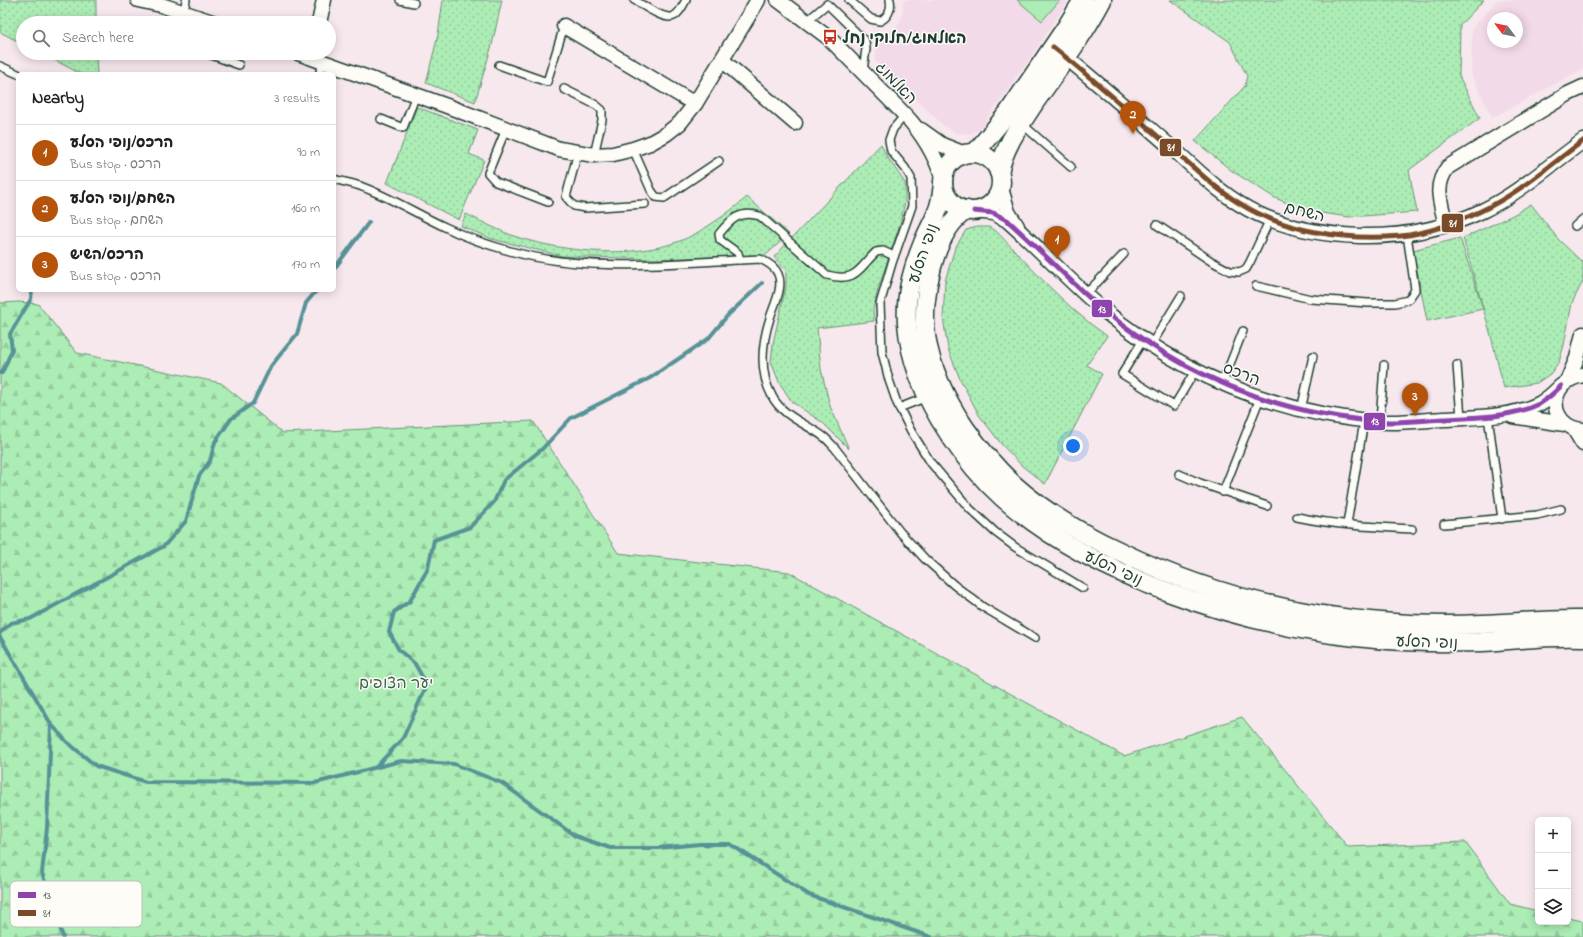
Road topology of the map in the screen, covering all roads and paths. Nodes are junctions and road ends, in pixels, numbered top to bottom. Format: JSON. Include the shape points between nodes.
{"nodes":[{"id":1,"x":138,"y":0,"type":"edge"},
{"id":2,"x":324,"y":0,"type":"edge"},
{"id":3,"x":400,"y":0,"type":"edge"},
{"id":4,"x":634,"y":0,"type":"edge"},
{"id":5,"x":686,"y":0,"type":"edge"},
{"id":6,"x":758,"y":0,"type":"edge"},
{"id":7,"x":778,"y":0,"type":"edge"},
{"id":8,"x":849,"y":0,"type":"edge"},
{"id":9,"x":890,"y":0,"type":"edge"},
{"id":10,"x":1083,"y":0,"type":"edge"},
{"id":11,"x":1102,"y":0,"type":"edge"},
{"id":12,"x":828,"y":2,"type":"edge"},
{"id":13,"x":414,"y":3,"type":"dead end"},
{"id":14,"x":185,"y":6,"type":"edge"},
{"id":15,"x":202,"y":16,"type":"edge"},
{"id":16,"x":321,"y":16,"type":"edge"},
{"id":17,"x":807,"y":21,"type":"junction"},
{"id":18,"x":564,"y":26,"type":"joint"},
{"id":19,"x":1060,"y":52,"type":"junction"},
{"id":20,"x":228,"y":60,"type":"edge"},
{"id":21,"x":313,"y":60,"type":"edge"},
{"id":22,"x":722,"y":60,"type":"junction"},
{"id":23,"x":239,"y":65,"type":"dead end"},
{"id":24,"x":499,"y":65,"type":"dead end"},
{"id":25,"x":0,"y":66,"type":"edge"},
{"id":26,"x":863,"y":71,"type":"junction"},
{"id":27,"x":16,"y":73,"type":"edge"},
{"id":28,"x":1583,"y":87,"type":"edge"},
{"id":29,"x":564,"y":89,"type":"dead end"},
{"id":30,"x":416,"y":95,"type":"junction"},
{"id":31,"x":695,"y":104,"type":"junction"},
{"id":32,"x":905,"y":114,"type":"junction"},
{"id":33,"x":381,"y":118,"type":"dead end"},
{"id":34,"x":795,"y":123,"type":"dead end"},
{"id":35,"x":1021,"y":123,"type":"junction"},
{"id":36,"x":916,"y":127,"type":"junction"},
{"id":37,"x":506,"y":129,"type":"junction"},
{"id":38,"x":1583,"y":141,"type":"edge"},
{"id":39,"x":633,"y":149,"type":"junction"},
{"id":40,"x":578,"y":152,"type":"junction"},
{"id":41,"x":970,"y":153,"type":"junction"},
{"id":42,"x":594,"y":154,"type":"junction"},
{"id":43,"x":719,"y":161,"type":"dead end"},
{"id":44,"x":1070,"y":167,"type":"dead end"},
{"id":45,"x":1000,"y":178,"type":"junction"},
{"id":46,"x":336,"y":180,"type":"edge"},
{"id":47,"x":943,"y":181,"type":"junction"},
{"id":48,"x":548,"y":202,"type":"dead end"},
{"id":49,"x":645,"y":204,"type":"dead end"},
{"id":50,"x":970,"y":211,"type":"junction"},
{"id":51,"x":1270,"y":219,"type":"junction"},
{"id":52,"x":1583,"y":219,"type":"edge"},
{"id":53,"x":1157,"y":225,"type":"dead end"},
{"id":54,"x":1446,"y":225,"type":"junction"},
{"id":55,"x":1575,"y":226,"type":"dead end"},
{"id":56,"x":1020,"y":231,"type":"junction"},
{"id":57,"x":1407,"y":235,"type":"junction"},
{"id":58,"x":1124,"y":254,"type":"dead end"},
{"id":59,"x":894,"y":256,"type":"junction"},
{"id":60,"x":740,"y":260,"type":"junction"},
{"id":61,"x":1256,"y":286,"type":"dead end"},
{"id":62,"x":1086,"y":294,"type":"junction"},
{"id":63,"x":1181,"y":296,"type":"dead end"},
{"id":64,"x":1243,"y":331,"type":"dead end"},
{"id":65,"x":1583,"y":334,"type":"edge"},
{"id":66,"x":1147,"y":342,"type":"junction"},
{"id":67,"x":1313,"y":356,"type":"dead end"},
{"id":68,"x":1384,"y":365,"type":"dead end"},
{"id":69,"x":1457,"y":365,"type":"dead end"},
{"id":70,"x":1195,"y":371,"type":"junction"},
{"id":71,"x":1583,"y":375,"type":"edge"},
{"id":72,"x":1564,"y":383,"type":"junction"},
{"id":73,"x":1222,"y":384,"type":"junction"},
{"id":74,"x":928,"y":396,"type":"junction"},
{"id":75,"x":1260,"y":398,"type":"junction"},
{"id":76,"x":899,"y":408,"type":"junction"},
{"id":77,"x":1301,"y":410,"type":"junction"},
{"id":78,"x":1495,"y":415,"type":"junction"},
{"id":79,"x":1461,"y":418,"type":"junction"},
{"id":80,"x":1364,"y":421,"type":"junction"},
{"id":81,"x":1380,"y":422,"type":"junction"},
{"id":82,"x":1574,"y":428,"type":"edge"},
{"id":83,"x":1583,"y":444,"type":"edge"},
{"id":84,"x":1179,"y":474,"type":"dead end"},
{"id":85,"x":1223,"y":492,"type":"junction"},
{"id":86,"x":1267,"y":506,"type":"dead end"},
{"id":87,"x":1562,"y":509,"type":"dead end"},
{"id":88,"x":1297,"y":517,"type":"dead end"},
{"id":89,"x":1502,"y":519,"type":"junction"},
{"id":90,"x":1347,"y":524,"type":"junction"},
{"id":91,"x":1444,"y":524,"type":"dead end"},
{"id":92,"x":1412,"y":529,"type":"dead end"},
{"id":93,"x":1083,"y":588,"type":"dead end"},
{"id":94,"x":1583,"y":620,"type":"edge"},
{"id":95,"x":1583,"y":637,"type":"edge"},
{"id":96,"x":1035,"y":638,"type":"dead end"}],
"edges":[{"from":1,"to":14,"type":"street"},
{"from":2,"to":16,"type":"street"},
{"from":3,"to":13,"type":"lane"},
{"from":4,"to":5,"type":"lane","via":[[665,17],[673,17]]},
{"from":6,"to":22,"type":"street"},
{"from":7,"to":17,"type":"street","name":"האלמוג"},
{"from":8,"to":9,"type":"lane","via":[[871,19],[880,21],[889,13]]},
{"from":10,"to":19,"type":"street"},
{"from":11,"to":19,"type":"street","via":[[1081,35]]},
{"from":12,"to":17,"type":"lane"},
{"from":12,"to":26,"type":"lane","via":[[865,41]]},
{"from":14,"to":15,"type":"street"},
{"from":17,"to":26,"type":"street","name":"האלמוג"},
{"from":18,"to":24,"type":"lane","via":[[547,82]]},
{"from":18,"to":31,"type":"street"},
{"from":19,"to":35,"type":"street"},
{"from":19,"to":41,"type":"street"},
{"from":19,"to":51,"type":"street","name":"השחם","via":[[1224,193]]},
{"from":20,"to":23,"type":"lane"},
{"from":21,"to":30,"type":"street"},
{"from":22,"to":31,"type":"street"},
{"from":22,"to":34,"type":"street"},
{"from":25,"to":27,"type":"lane"},
{"from":26,"to":32,"type":"street","name":"האלמוג"},
{"from":28,"to":54,"type":"street","via":[[1448,167],[1442,174],[1439,193]]},
{"from":29,"to":42,"type":"lane","via":[[596,104],[602,110]]},
{"from":30,"to":33,"type":"lane","via":[[403,128]]},
{"from":30,"to":37,"type":"street"},
{"from":31,"to":39,"type":"street","via":[[680,123],[666,134]]},
{"from":32,"to":36,"type":"street","name":"האלמוג"},
{"from":32,"to":59,"type":"lane","via":[[893,129],[889,140],[891,152],[911,178],[912,206]]},
{"from":35,"to":44,"type":"lane"},
{"from":35,"to":45,"type":"street","via":[[1002,156]]},
{"from":36,"to":41,"type":"street","name":"האלמוג","via":[[942,144]]},
{"from":36,"to":47,"type":"street","name":"האלמוג","via":[[937,160]]},
{"from":37,"to":40,"type":"street","via":[[559,149]]},
{"from":37,"to":48,"type":"lane","via":[[488,173],[496,182]]},
{"from":38,"to":54,"type":"street","name":"השחם","via":[[1501,200],[1482,211]]},
{"from":39,"to":42,"type":"street","via":[[613,154]]},
{"from":39,"to":43,"type":"lane","via":[[656,197],[664,198]]},
{"from":40,"to":42,"type":"street"},
{"from":40,"to":49,"type":"lane","via":[[566,197],[574,206],[585,208]]},
{"from":41,"to":45,"type":"street","via":[[989,159],[995,165]]},
{"from":41,"to":47,"type":"street","via":[[957,157],[950,163],[945,170]]},
{"from":45,"to":50,"type":"street","via":[[998,193],[994,200],[982,209]]},
{"from":45,"to":56,"type":"street","name":"הרכס","via":[[1008,212]]},
{"from":46,"to":60,"type":"lane","via":[[360,186],[390,199],[475,240],[540,258],[597,264]]},
{"from":47,"to":50,"type":"street","via":[[948,198],[959,208]]},
{"from":47,"to":74,"type":"street","name":"נופי הסלע","via":[[937,212],[917,258],[907,306],[910,347],[918,375]]},
{"from":50,"to":56,"type":"street","name":"הרכס","via":[[993,214],[1007,220]]},
{"from":50,"to":94,"type":"street","name":"נופי הסלע","via":[[959,215],[947,231],[933,263],[924,320],[930,358],[952,407],[982,452],[1013,484],[1068,525],[1130,557],[1179,577],[1226,593],[1302,612],[1419,625]]},
{"from":51,"to":53,"type":"lane","via":[[1250,262],[1246,269],[1240,272],[1230,271],[1211,261]]},
{"from":51,"to":57,"type":"street","name":"השחם","via":[[1292,227],[1334,235]]},
{"from":52,"to":55,"type":"lane"},
{"from":54,"to":57,"type":"street","name":"השחם"},
{"from":56,"to":62,"type":"street","name":"הרכס"},
{"from":57,"to":61,"type":"lane","via":[[1414,282],[1414,290],[1408,300],[1396,303],[1368,303],[1311,299]]},
{"from":58,"to":62,"type":"lane"},
{"from":59,"to":60,"type":"lane","via":[[883,251],[876,252],[858,272],[844,277],[834,277],[827,275],[809,261],[760,216],[739,214],[719,234],[720,240],[738,253]]},
{"from":59,"to":76,"type":"lane","via":[[880,304],[880,332],[882,352]]},
{"from":60,"to":96,"type":"lane","via":[[760,260],[770,264],[778,273],[780,284],[764,341],[763,360],[772,396],[782,410],[824,437],[835,448],[900,532],[925,559],[983,607]]},
{"from":62,"to":66,"type":"street","name":"הרכס"},
{"from":63,"to":66,"type":"lane"},
{"from":64,"to":73,"type":"lane"},
{"from":65,"to":72,"type":"street","via":[[1577,358]]},
{"from":66,"to":70,"type":"street","name":"הרכס"},
{"from":66,"to":70,"type":"lane","via":[[1122,374],[1174,406]]},
{"from":67,"to":77,"type":"lane"},
{"from":68,"to":81,"type":"lane"},
{"from":69,"to":79,"type":"lane"},
{"from":70,"to":73,"type":"street","name":"הרכס"},
{"from":71,"to":72,"type":"street"},
{"from":72,"to":78,"type":"street","name":"הרכס","via":[[1540,403],[1524,410]]},
{"from":72,"to":82,"type":"street","via":[[1557,394],[1558,414]]},
{"from":73,"to":75,"type":"street","name":"הרכס"},
{"from":74,"to":76,"type":"lane"},
{"from":74,"to":95,"type":"street","name":"נופי הסלע","via":[[937,416],[962,453],[988,483],[1015,508],[1075,549],[1167,591],[1247,617],[1354,637],[1439,642]]},
{"from":75,"to":77,"type":"street","name":"הרכס"},
{"from":75,"to":85,"type":"lane"},
{"from":76,"to":93,"type":"lane","via":[[931,463],[970,509],[1015,547]]},
{"from":77,"to":80,"type":"street","name":"הרכס"},
{"from":78,"to":79,"type":"street","name":"הרכס"},
{"from":78,"to":82,"type":"street","name":"הרכס","via":[[1535,418]]},
{"from":78,"to":89,"type":"lane"},
{"from":79,"to":81,"type":"street","name":"הרכס"},
{"from":80,"to":81,"type":"street","name":"הרכס"},
{"from":80,"to":90,"type":"lane"},
{"from":82,"to":83,"type":"street"},
{"from":84,"to":85,"type":"lane"},
{"from":85,"to":86,"type":"lane"},
{"from":87,"to":89,"type":"lane"},
{"from":88,"to":90,"type":"lane"},
{"from":89,"to":91,"type":"lane"},
{"from":90,"to":92,"type":"lane"}]}
